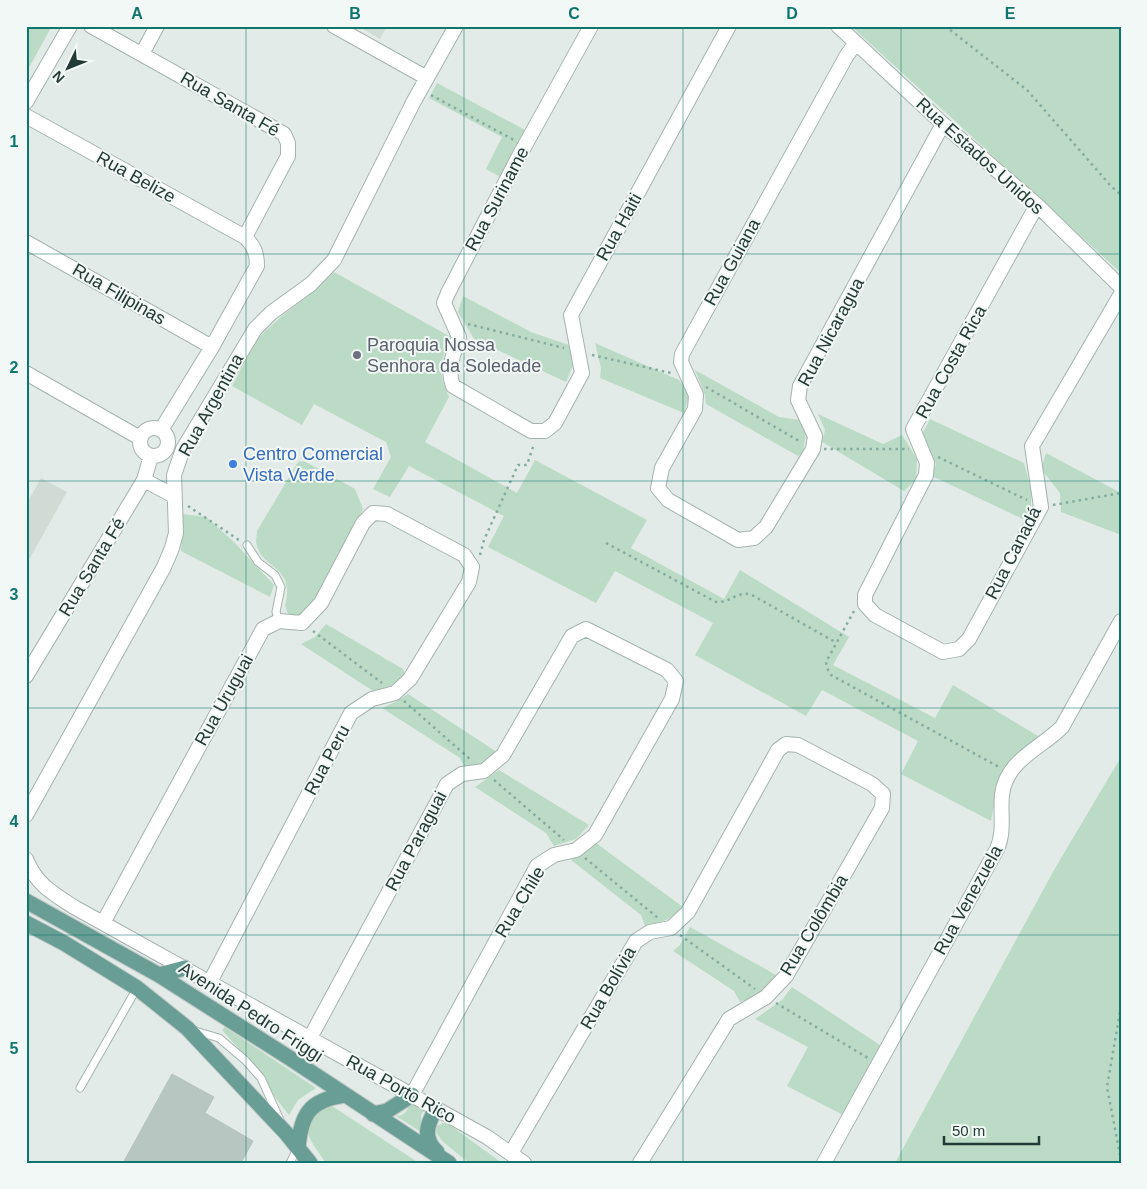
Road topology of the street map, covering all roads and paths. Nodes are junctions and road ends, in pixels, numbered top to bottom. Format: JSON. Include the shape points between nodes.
{"nodes":[{"id":1,"x":70,"y":26,"type":"edge"},
{"id":2,"x":91,"y":26,"type":"edge"},
{"id":3,"x":157,"y":26,"type":"edge"},
{"id":4,"x":334,"y":26,"type":"edge"},
{"id":5,"x":456,"y":26,"type":"edge"},
{"id":6,"x":591,"y":26,"type":"edge"},
{"id":7,"x":729,"y":26,"type":"edge"},
{"id":8,"x":838,"y":26,"type":"edge"},
{"id":9,"x":946,"y":26,"type":"edge"},
{"id":10,"x":856,"y":43,"type":"junction"},
{"id":11,"x":142,"y":54,"type":"junction"},
{"id":12,"x":424,"y":83,"type":"junction"},
{"id":13,"x":26,"y":102,"type":"edge"},
{"id":14,"x":26,"y":116,"type":"edge"},
{"id":15,"x":943,"y":124,"type":"junction"},
{"id":16,"x":524,"y":146,"type":"junction"},
{"id":17,"x":1121,"y":194,"type":"edge"},
{"id":18,"x":1037,"y":205,"type":"junction"},
{"id":19,"x":245,"y":237,"type":"junction"},
{"id":20,"x":26,"y":242,"type":"edge"},
{"id":21,"x":1121,"y":287,"type":"edge"},
{"id":22,"x":1121,"y":294,"type":"edge"},
{"id":23,"x":212,"y":347,"type":"junction"},
{"id":24,"x":26,"y":372,"type":"edge"},
{"id":25,"x":689,"y":377,"type":"junction"},
{"id":26,"x":161,"y":430,"type":"junction"},
{"id":27,"x":545,"y":431,"type":"junction"},
{"id":28,"x":140,"y":438,"type":"junction"},
{"id":29,"x":167,"y":446,"type":"junction"},
{"id":30,"x":813,"y":449,"type":"junction"},
{"id":31,"x":922,"y":449,"type":"junction"},
{"id":32,"x":183,"y":450,"type":"junction"},
{"id":33,"x":150,"y":456,"type":"junction"},
{"id":34,"x":144,"y":480,"type":"junction"},
{"id":35,"x":1121,"y":493,"type":"edge"},
{"id":36,"x":174,"y":496,"type":"junction"},
{"id":37,"x":1041,"y":507,"type":"junction"},
{"id":38,"x":606,"y":543,"type":"dead end"},
{"id":39,"x":247,"y":545,"type":"joint"},
{"id":40,"x":472,"y":567,"type":"junction"},
{"id":41,"x":865,"y":604,"type":"junction"},
{"id":42,"x":279,"y":621,"type":"junction"},
{"id":43,"x":1121,"y":621,"type":"edge"},
{"id":44,"x":302,"y":623,"type":"junction"},
{"id":45,"x":586,"y":629,"type":"joint"},
{"id":46,"x":837,"y":642,"type":"junction"},
{"id":47,"x":26,"y":676,"type":"edge"},
{"id":48,"x":395,"y":693,"type":"junction"},
{"id":49,"x":484,"y":771,"type":"junction"},
{"id":50,"x":1010,"y":772,"type":"junction"},
{"id":51,"x":26,"y":815,"type":"edge"},
{"id":52,"x":576,"y":850,"type":"junction"},
{"id":53,"x":26,"y":859,"type":"edge"},
{"id":54,"x":26,"y":902,"type":"edge"},
{"id":55,"x":26,"y":923,"type":"edge"},
{"id":56,"x":103,"y":923,"type":"junction"},
{"id":57,"x":671,"y":928,"type":"junction"},
{"id":58,"x":185,"y":968,"type":"junction"},
{"id":59,"x":160,"y":975,"type":"junction"},
{"id":60,"x":210,"y":982,"type":"junction"},
{"id":61,"x":137,"y":988,"type":"junction"},
{"id":62,"x":766,"y":997,"type":"junction"},
{"id":63,"x":1121,"y":1006,"type":"edge"},
{"id":64,"x":187,"y":1028,"type":"junction"},
{"id":65,"x":310,"y":1038,"type":"junction"},
{"id":66,"x":878,"y":1064,"type":"junction"},
{"id":67,"x":80,"y":1088,"type":"dead end"},
{"id":68,"x":345,"y":1095,"type":"junction"},
{"id":69,"x":412,"y":1095,"type":"junction"},
{"id":70,"x":436,"y":1108,"type":"junction"},
{"id":71,"x":373,"y":1114,"type":"junction"},
{"id":72,"x":286,"y":1134,"type":"junction"},
{"id":73,"x":298,"y":1148,"type":"junction"},
{"id":74,"x":511,"y":1153,"type":"junction"},
{"id":75,"x":1121,"y":1160,"type":"edge"},
{"id":76,"x":448,"y":1162,"type":"edge"},
{"id":77,"x":290,"y":1163,"type":"edge"},
{"id":78,"x":310,"y":1163,"type":"edge"},
{"id":79,"x":524,"y":1163,"type":"edge"},
{"id":80,"x":640,"y":1163,"type":"edge"},
{"id":81,"x":824,"y":1163,"type":"edge"}],
"edges":[{"from":1,"to":13,"type":"street"},
{"from":2,"to":11,"type":"street","name":"Rua Santa Fé"},
{"from":3,"to":11,"type":"street"},
{"from":4,"to":12,"type":"street"},
{"from":5,"to":12,"type":"street","name":"Rua Argentina"},
{"from":6,"to":16,"type":"street","name":"Rua Suriname"},
{"from":7,"to":27,"type":"street","name":"Rua Haiti","via":[[571,315],[582,372],[556,423]]},
{"from":8,"to":10,"type":"street","name":"Rua Estados Unidos"},
{"from":9,"to":17,"type":"path","via":[[1027,90]]},
{"from":10,"to":15,"type":"street","name":"Rua Estados Unidos"},
{"from":10,"to":25,"type":"street","name":"Rua Guiana","via":[[685,348],[681,362]]},
{"from":11,"to":19,"type":"street","name":"Rua Santa Fé","via":[[284,134],[288,156]]},
{"from":12,"to":16,"type":"path"},
{"from":12,"to":32,"type":"street","name":"Rua Argentina","via":[[334,260],[311,284],[254,329]]},
{"from":14,"to":19,"type":"street","name":"Rua Belize"},
{"from":15,"to":18,"type":"street","name":"Rua Estados Unidos"},
{"from":15,"to":30,"type":"street","name":"Rua Nicaragua","via":[[800,386],[798,400],[815,436]]},
{"from":16,"to":27,"type":"street","name":"Rua Suriname","via":[[444,303],[459,337],[450,366],[453,386],[532,431]]},
{"from":18,"to":21,"type":"street","name":"Rua Estados Unidos"},
{"from":18,"to":31,"type":"street","name":"Rua Costa Rica","via":[[913,429]]},
{"from":19,"to":23,"type":"street","via":[[257,255],[257,266]]},
{"from":20,"to":23,"type":"street","name":"Rua Filipinas"},
{"from":22,"to":37,"type":"street","name":"Rua Canadá","via":[[1032,446]]},
{"from":23,"to":26,"type":"street"},
{"from":24,"to":28,"type":"street"},
{"from":25,"to":30,"type":"path"},
{"from":25,"to":30,"type":"street","name":"Rua Guiana","via":[[696,395],[694,409],[662,468],[658,488],[668,500],[738,540],[754,538],[766,527]]},
{"from":26,"to":28,"type":"street","via":[[148,429]]},
{"from":26,"to":29,"type":"street","via":[[167,437]]},
{"from":27,"to":40,"type":"path","via":[[536,439],[527,465],[518,465],[484,540],[481,554]]},
{"from":28,"to":33,"type":"street","via":[[143,451]]},
{"from":29,"to":32,"type":"street"},
{"from":29,"to":33,"type":"street","via":[[163,453]]},
{"from":30,"to":31,"type":"path"},
{"from":31,"to":37,"type":"path"},
{"from":31,"to":41,"type":"street","name":"Rua Costa Rica","via":[[926,475],[865,595]]},
{"from":32,"to":36,"type":"street","name":"Rua Argentina","via":[[174,475]]},
{"from":33,"to":34,"type":"street","name":"Rua Santa Fé"},
{"from":34,"to":36,"type":"street"},
{"from":34,"to":47,"type":"street","name":"Rua Santa Fé"},
{"from":35,"to":37,"type":"path"},
{"from":36,"to":39,"type":"path"},
{"from":36,"to":51,"type":"street","name":"Rua Argentina","via":[[176,533],[164,567]]},
{"from":37,"to":41,"type":"street","name":"Rua Canadá","via":[[969,639],[958,649],[943,652],[874,615]]},
{"from":38,"to":46,"type":"path","via":[[716,602],[727,601],[739,594],[752,595]]},
{"from":39,"to":42,"type":"lane","via":[[258,562],[275,575],[281,587],[276,612]]},
{"from":40,"to":44,"type":"street","via":[[464,555],[387,514],[373,513],[363,523],[321,603]]},
{"from":40,"to":48,"type":"street","via":[[469,582],[410,679]]},
{"from":41,"to":46,"type":"path","via":[[855,609]]},
{"from":42,"to":44,"type":"street"},
{"from":42,"to":56,"type":"street","name":"Rua Uruguai","via":[[263,629]]},
{"from":43,"to":50,"type":"street","name":"Rua Venezuela","via":[[1062,727],[1024,756]]},
{"from":44,"to":48,"type":"path"},
{"from":45,"to":49,"type":"street","name":"Rua Paraguai","via":[[572,636],[503,755]]},
{"from":45,"to":52,"type":"street","name":"Rua Chile","via":[[667,670],[676,681],[672,699],[594,835]]},
{"from":46,"to":50,"type":"path","via":[[826,662],[833,677]]},
{"from":48,"to":49,"type":"path"},
{"from":48,"to":60,"type":"street","name":"Rua Peru","via":[[372,699],[351,713]]},
{"from":49,"to":52,"type":"path"},
{"from":49,"to":65,"type":"street","name":"Rua Paraguai","via":[[462,774],[447,784]]},
{"from":50,"to":66,"type":"street","name":"Rua Venezuela","via":[[1002,792],[1002,835],[998,849]]},
{"from":52,"to":57,"type":"path"},
{"from":52,"to":69,"type":"street","name":"Rua Chile","via":[[554,855],[537,866]]},
{"from":53,"to":56,"type":"street","name":"Rua Porto Rico","via":[[31,872],[47,890]]},
{"from":54,"to":59,"type":"main road","name":"Avenida Pedro Friggi"},
{"from":55,"to":61,"type":"main road"},
{"from":56,"to":58,"type":"street","name":"Rua Porto Rico"},
{"from":57,"to":62,"type":"path"},
{"from":57,"to":62,"type":"street","name":"Rua Colômbia","via":[[688,912],[778,750],[786,744],[798,745],[872,784],[883,794],[882,808],[791,968]]},
{"from":57,"to":74,"type":"street","name":"Rua Bolívia","via":[[650,932],[636,941]]},
{"from":58,"to":59,"type":"main road"},
{"from":58,"to":60,"type":"street","name":"Rua Porto Rico"},
{"from":59,"to":68,"type":"main road","name":"Avenida Pedro Friggi"},
{"from":60,"to":65,"type":"street","name":"Rua Porto Rico"},
{"from":61,"to":64,"type":"main road"},
{"from":61,"to":67,"type":"lane"},
{"from":62,"to":66,"type":"path"},
{"from":62,"to":80,"type":"street","name":"Rua Colômbia","via":[[729,1019]]},
{"from":63,"to":75,"type":"path","via":[[1107,1087]]},
{"from":64,"to":72,"type":"main road"},
{"from":64,"to":72,"type":"lane","via":[[219,1038],[245,1060],[261,1078]]},
{"from":65,"to":69,"type":"street","name":"Rua Porto Rico"},
{"from":66,"to":81,"type":"street","name":"Rua Venezuela"},
{"from":68,"to":71,"type":"main road","name":"Avenida Pedro Friggi"},
{"from":68,"to":73,"type":"main road","via":[[316,1104],[307,1114]]},
{"from":69,"to":70,"type":"street","name":"Rua Porto Rico"},
{"from":69,"to":71,"type":"main road","via":[[387,1111]]},
{"from":70,"to":74,"type":"street","name":"Rua Porto Rico"},
{"from":70,"to":76,"type":"main road","via":[[428,1122],[428,1139]]},
{"from":71,"to":76,"type":"main road","name":"Avenida Pedro Friggi"},
{"from":72,"to":73,"type":"main road"},
{"from":73,"to":77,"type":"lane"},
{"from":73,"to":78,"type":"main road"},
{"from":74,"to":79,"type":"street","name":"Rua Porto Rico"}]}
